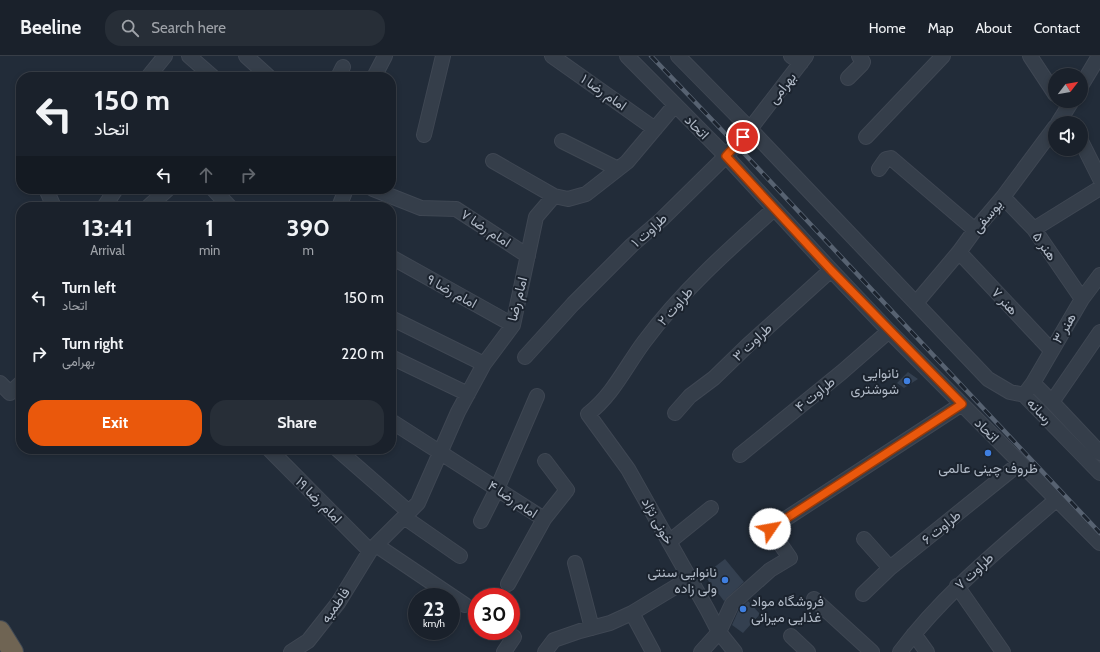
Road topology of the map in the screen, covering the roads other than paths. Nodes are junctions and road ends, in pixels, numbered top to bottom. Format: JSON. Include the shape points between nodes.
{"nodes":[{"id":1,"x":165,"y":56,"type":"edge"},
{"id":2,"x":189,"y":56,"type":"edge"},
{"id":3,"x":246,"y":56,"type":"edge"},
{"id":4,"x":385,"y":56,"type":"edge"},
{"id":5,"x":443,"y":56,"type":"edge"},
{"id":6,"x":552,"y":56,"type":"edge"},
{"id":7,"x":627,"y":56,"type":"edge"},
{"id":8,"x":678,"y":56,"type":"edge"},
{"id":9,"x":859,"y":56,"type":"edge"},
{"id":10,"x":942,"y":56,"type":"edge"},
{"id":11,"x":1030,"y":56,"type":"edge"},
{"id":12,"x":1099,"y":56,"type":"edge"},
{"id":13,"x":799,"y":58,"type":"edge"},
{"id":14,"x":152,"y":72,"type":"edge"},
{"id":15,"x":207,"y":72,"type":"edge"},
{"id":16,"x":264,"y":72,"type":"edge"},
{"id":17,"x":377,"y":72,"type":"edge"},
{"id":18,"x":1088,"y":74,"type":"edge"},
{"id":19,"x":848,"y":78,"type":"dead end"},
{"id":20,"x":1048,"y":83,"type":"edge"},
{"id":21,"x":675,"y":105,"type":"junction"},
{"id":22,"x":750,"y":128,"type":"junction"},
{"id":23,"x":655,"y":129,"type":"junction"},
{"id":24,"x":424,"y":135,"type":"dead end"},
{"id":25,"x":866,"y":137,"type":"dead end"},
{"id":26,"x":1048,"y":137,"type":"edge"},
{"id":27,"x":562,"y":141,"type":"dead end"},
{"id":28,"x":1088,"y":155,"type":"edge"},
{"id":29,"x":726,"y":156,"type":"junction"},
{"id":30,"x":493,"y":161,"type":"dead end"},
{"id":31,"x":618,"y":169,"type":"junction"},
{"id":32,"x":878,"y":169,"type":"dead end"},
{"id":33,"x":1100,"y":179,"type":"edge"},
{"id":34,"x":1100,"y":188,"type":"edge"},
{"id":35,"x":162,"y":194,"type":"edge"},
{"id":36,"x":218,"y":194,"type":"edge"},
{"id":37,"x":386,"y":194,"type":"edge"},
{"id":38,"x":554,"y":196,"type":"junction"},
{"id":39,"x":1003,"y":198,"type":"junction"},
{"id":40,"x":154,"y":202,"type":"edge"},
{"id":41,"x":225,"y":202,"type":"edge"},
{"id":42,"x":774,"y":209,"type":"junction"},
{"id":43,"x":1034,"y":229,"type":"junction"},
{"id":44,"x":975,"y":230,"type":"junction"},
{"id":45,"x":959,"y":252,"type":"junction"},
{"id":46,"x":528,"y":256,"type":"junction"},
{"id":47,"x":396,"y":260,"type":"edge"},
{"id":48,"x":831,"y":270,"type":"junction"},
{"id":49,"x":1100,"y":275,"type":"edge"},
{"id":50,"x":1082,"y":299,"type":"junction"},
{"id":51,"x":916,"y":303,"type":"junction"},
{"id":52,"x":396,"y":320,"type":"edge"},
{"id":53,"x":513,"y":325,"type":"junction"},
{"id":54,"x":889,"y":331,"type":"junction"},
{"id":55,"x":1100,"y":332,"type":"edge"},
{"id":56,"x":1051,"y":350,"type":"junction"},
{"id":57,"x":525,"y":357,"type":"dead end"},
{"id":58,"x":396,"y":360,"type":"edge"},
{"id":59,"x":484,"y":364,"type":"junction"},
{"id":60,"x":0,"y":383,"type":"edge"},
{"id":61,"x":1033,"y":383,"type":"junction"},
{"id":62,"x":16,"y":388,"type":"edge"},
{"id":63,"x":468,"y":394,"type":"junction"},
{"id":64,"x":537,"y":396,"type":"dead end"},
{"id":65,"x":1025,"y":396,"type":"junction"},
{"id":66,"x":1052,"y":402,"type":"junction"},
{"id":67,"x":962,"y":404,"type":"junction"},
{"id":68,"x":675,"y":413,"type":"dead end"},
{"id":69,"x":588,"y":414,"type":"joint"},
{"id":70,"x":396,"y":424,"type":"edge"},
{"id":71,"x":1100,"y":452,"type":"edge"},
{"id":72,"x":440,"y":453,"type":"junction"},
{"id":73,"x":274,"y":454,"type":"edge"},
{"id":74,"x":342,"y":454,"type":"edge"},
{"id":75,"x":740,"y":455,"type":"dead end"},
{"id":76,"x":545,"y":461,"type":"dead end"},
{"id":77,"x":1020,"y":463,"type":"junction"},
{"id":78,"x":1100,"y":473,"type":"edge"},
{"id":79,"x":498,"y":489,"type":"junction"},
{"id":80,"x":1057,"y":499,"type":"junction"},
{"id":81,"x":711,"y":508,"type":"dead end"},
{"id":82,"x":407,"y":515,"type":"junction"},
{"id":83,"x":544,"y":519,"type":"junction"},
{"id":84,"x":481,"y":521,"type":"dead end"},
{"id":85,"x":864,"y":539,"type":"dead end"},
{"id":86,"x":669,"y":542,"type":"junction"},
{"id":87,"x":1100,"y":543,"type":"edge"},
{"id":88,"x":373,"y":548,"type":"junction"},
{"id":89,"x":460,"y":556,"type":"dead end"},
{"id":90,"x":575,"y":563,"type":"dead end"},
{"id":91,"x":890,"y":568,"type":"junction"},
{"id":92,"x":690,"y":578,"type":"junction"},
{"id":93,"x":508,"y":584,"type":"dead end"},
{"id":94,"x":957,"y":586,"type":"junction"},
{"id":95,"x":863,"y":594,"type":"dead end"},
{"id":96,"x":814,"y":599,"type":"dead end"},
{"id":97,"x":465,"y":605,"type":"dead end"},
{"id":98,"x":632,"y":613,"type":"junction"},
{"id":99,"x":592,"y":628,"type":"junction"},
{"id":100,"x":0,"y":631,"type":"edge"},
{"id":101,"x":718,"y":632,"type":"junction"},
{"id":102,"x":914,"y":634,"type":"junction"},
{"id":103,"x":791,"y":636,"type":"dead end"},
{"id":104,"x":512,"y":640,"type":"edge"},
{"id":105,"x":13,"y":652,"type":"edge"},
{"id":106,"x":291,"y":652,"type":"edge"},
{"id":107,"x":504,"y":652,"type":"edge"},
{"id":108,"x":545,"y":652,"type":"edge"},
{"id":109,"x":653,"y":652,"type":"edge"},
{"id":110,"x":701,"y":652,"type":"edge"},
{"id":111,"x":735,"y":652,"type":"edge"},
{"id":112,"x":808,"y":652,"type":"edge"},
{"id":113,"x":872,"y":652,"type":"edge"},
{"id":114,"x":900,"y":652,"type":"edge"},
{"id":115,"x":927,"y":652,"type":"edge"},
{"id":116,"x":1003,"y":652,"type":"edge"}],
"edges":[{"from":1,"to":14,"type":"street"},
{"from":2,"to":15,"type":"street"},
{"from":3,"to":16,"type":"street"},
{"from":4,"to":17,"type":"street"},
{"from":5,"to":24,"type":"street"},
{"from":6,"to":23,"type":"street","name":"امام رضا ۱"},
{"from":7,"to":21,"type":"street","name":"اتحاد"},
{"from":8,"to":22,"type":"street"},
{"from":9,"to":19,"type":"street","via":[[862,64]]},
{"from":10,"to":25,"type":"street"},
{"from":11,"to":20,"type":"street"},
{"from":12,"to":18,"type":"street"},
{"from":13,"to":22,"type":"street","name":"بهرامی"},
{"from":21,"to":23,"type":"street"},
{"from":21,"to":29,"type":"street","name":"اتحاد"},
{"from":22,"to":29,"type":"street","name":"بهرامی"},
{"from":22,"to":51,"type":"street"},
{"from":23,"to":31,"type":"street"},
{"from":26,"to":39,"type":"street","name":"یوسفی"},
{"from":27,"to":31,"type":"street"},
{"from":28,"to":33,"type":"street"},
{"from":29,"to":42,"type":"street","name":"اتحاد"},
{"from":29,"to":57,"type":"street","name":"طراوت ۱","via":[[573,304]]},
{"from":30,"to":38,"type":"street"},
{"from":31,"to":38,"type":"street","via":[[586,194],[568,199]]},
{"from":32,"to":44,"type":"street","via":[[886,159],[891,158]]},
{"from":34,"to":43,"type":"street"},
{"from":35,"to":40,"type":"street"},
{"from":36,"to":41,"type":"street"},
{"from":37,"to":46,"type":"street","name":"امام رضا ۷","via":[[421,208],[456,209]]},
{"from":38,"to":46,"type":"street","name":"امام رضا","via":[[536,217]]},
{"from":39,"to":43,"type":"street","name":"هنر ۵"},
{"from":39,"to":44,"type":"street","name":"یوسفی"},
{"from":42,"to":48,"type":"street","name":"اتحاد"},
{"from":42,"to":69,"type":"street","name":"طراوت ۲","via":[[702,275],[644,342],[600,406]]},
{"from":43,"to":50,"type":"street","name":"هنر ۵"},
{"from":44,"to":45,"type":"street","name":"یوسفی"},
{"from":45,"to":51,"type":"street","name":"یوسفی"},
{"from":45,"to":56,"type":"street","name":"هنر ۷"},
{"from":46,"to":53,"type":"street","name":"امام رضا"},
{"from":47,"to":53,"type":"street","name":"امام رضا ۹"},
{"from":48,"to":54,"type":"street","name":"اتحاد"},
{"from":48,"to":68,"type":"street","name":"طراوت ۳","via":[[714,378],[690,396]]},
{"from":49,"to":50,"type":"street","name":"هنر ۳"},
{"from":50,"to":56,"type":"street","name":"هنر ۳"},
{"from":51,"to":65,"type":"street","via":[[988,379],[1010,392]]},
{"from":52,"to":59,"type":"street"},
{"from":53,"to":59,"type":"street","name":"امام رضا"},
{"from":54,"to":67,"type":"street","name":"اتحاد"},
{"from":54,"to":75,"type":"street","name":"طراوت ۴"},
{"from":55,"to":66,"type":"street"},
{"from":56,"to":61,"type":"street","name":"هنر ۳"},
{"from":58,"to":63,"type":"street"},
{"from":59,"to":63,"type":"street","name":"امام رضا"},
{"from":60,"to":62,"type":"street","via":[[10,393]]},
{"from":61,"to":65,"type":"street","name":"رسانه"},
{"from":61,"to":66,"type":"street","name":"رسانه"},
{"from":63,"to":72,"type":"street","name":"امام رضا"},
{"from":64,"to":79,"type":"street"},
{"from":65,"to":78,"type":"street","name":"رسانه"},
{"from":66,"to":71,"type":"street","name":"رسانه"},
{"from":67,"to":77,"type":"street","name":"اتحاد"},
{"from":67,"to":101,"type":"street","via":[[770,529],[790,558],[770,570],[732,604]]},
{"from":69,"to":86,"type":"street","name":"خونی نژاد","via":[[628,469]]},
{"from":70,"to":72,"type":"street","name":"امام رضا ۴"},
{"from":72,"to":79,"type":"street","name":"امام رضا ۴"},
{"from":72,"to":82,"type":"street","name":"امام رضا","via":[[418,503]]},
{"from":73,"to":88,"type":"street","name":"امام رضا ۱۹"},
{"from":74,"to":82,"type":"street"},
{"from":76,"to":83,"type":"street","via":[[567,490]]},
{"from":77,"to":80,"type":"street","name":"اتحاد"},
{"from":77,"to":91,"type":"street","name":"طراوت ۶"},
{"from":79,"to":83,"type":"street","name":"امام رضا ۴"},
{"from":79,"to":84,"type":"street"},
{"from":80,"to":87,"type":"street","name":"اتحاد"},
{"from":80,"to":94,"type":"street","name":"طراوت ۷"},
{"from":81,"to":86,"type":"street"},
{"from":82,"to":88,"type":"street","name":"امام رضا"},
{"from":82,"to":89,"type":"street"},
{"from":83,"to":93,"type":"street","name":"امام رضا ۴"},
{"from":85,"to":91,"type":"street"},
{"from":86,"to":92,"type":"street","name":"خونی نژاد"},
{"from":88,"to":97,"type":"street","name":"امام رضا ۱۹"},
{"from":88,"to":106,"type":"street","name":"فاطمیه","via":[[325,620],[308,641]]},
{"from":90,"to":99,"type":"street"},
{"from":91,"to":95,"type":"street","name":"طراوت ۶"},
{"from":92,"to":98,"type":"street"},
{"from":92,"to":101,"type":"street","name":"خونی نژاد"},
{"from":94,"to":102,"type":"street","name":"طراوت ۷"},
{"from":94,"to":116,"type":"street"},
{"from":96,"to":113,"type":"street"},
{"from":98,"to":99,"type":"street"},
{"from":98,"to":109,"type":"street"},
{"from":99,"to":108,"type":"street","via":[[554,640]]},
{"from":100,"to":105,"type":"highway"},
{"from":101,"to":110,"type":"street"},
{"from":101,"to":111,"type":"street","name":"خونی نژاد"},
{"from":102,"to":114,"type":"street","name":"طراوت ۷"},
{"from":102,"to":115,"type":"street"},
{"from":103,"to":112,"type":"street"},
{"from":104,"to":107,"type":"street"}]}
